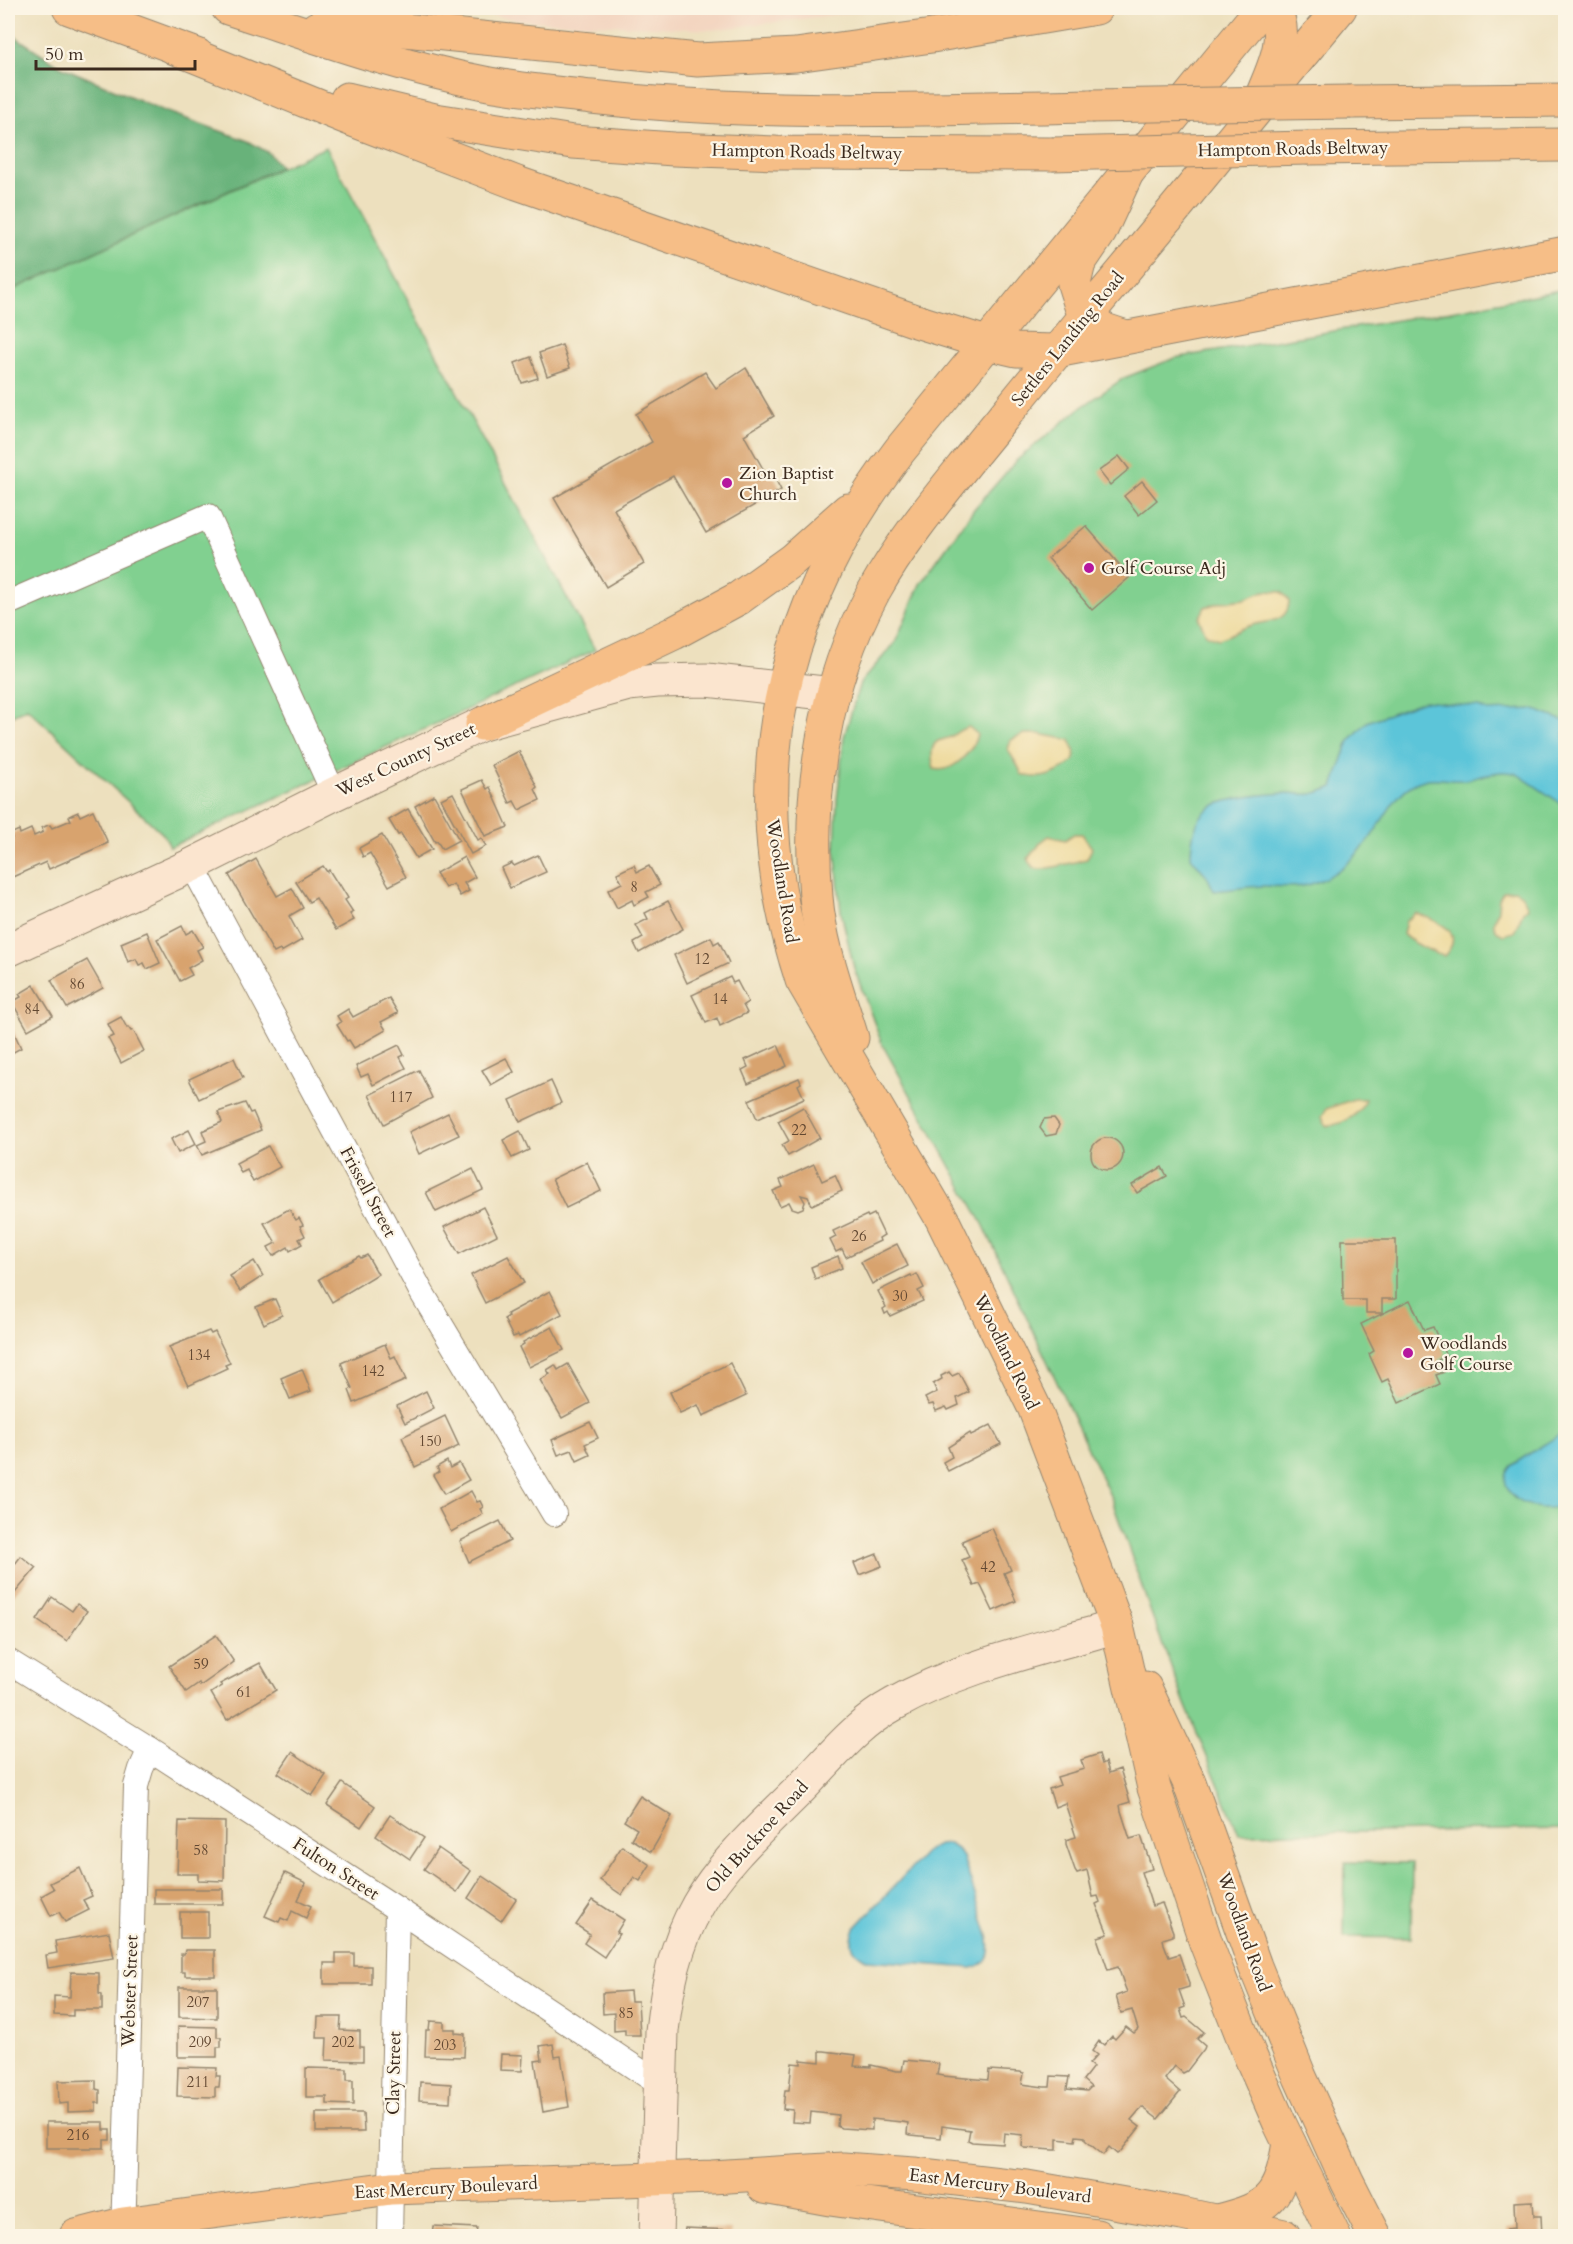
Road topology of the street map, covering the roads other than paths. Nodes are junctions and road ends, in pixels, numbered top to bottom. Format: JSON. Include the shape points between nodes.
{"nodes":[{"id":1,"x":69,"y":8,"type":"edge"},
{"id":2,"x":228,"y":8,"type":"edge"},
{"id":3,"x":1096,"y":8,"type":"edge"},
{"id":4,"x":1262,"y":8,"type":"edge"},
{"id":5,"x":1273,"y":8,"type":"edge"},
{"id":6,"x":1340,"y":8,"type":"edge"},
{"id":7,"x":294,"y":29,"type":"junction"},
{"id":8,"x":175,"y":48,"type":"junction"},
{"id":9,"x":1566,"y":99,"type":"edge"},
{"id":10,"x":1257,"y":108,"type":"junction"},
{"id":11,"x":1566,"y":145,"type":"edge"},
{"id":12,"x":1127,"y":173,"type":"junction"},
{"id":13,"x":1566,"y":253,"type":"edge"},
{"id":14,"x":1087,"y":315,"type":"junction"},
{"id":15,"x":1126,"y":337,"type":"junction"},
{"id":16,"x":986,"y":344,"type":"junction"},
{"id":17,"x":1056,"y":351,"type":"junction"},
{"id":18,"x":868,"y":494,"type":"junction"},
{"id":19,"x":8,"y":603,"type":"edge"},
{"id":20,"x":783,"y":688,"type":"junction"},
{"id":21,"x":834,"y":694,"type":"junction"},
{"id":22,"x":482,"y":724,"type":"junction"},
{"id":23,"x":334,"y":794,"type":"junction"},
{"id":24,"x":192,"y":865,"type":"junction"},
{"id":25,"x":8,"y":950,"type":"edge"},
{"id":26,"x":868,"y":1091,"type":"junction"},
{"id":27,"x":554,"y":1514,"type":"dead end"},
{"id":28,"x":1117,"y":1626,"type":"junction"},
{"id":29,"x":8,"y":1661,"type":"edge"},
{"id":30,"x":150,"y":1749,"type":"junction"},
{"id":31,"x":397,"y":1909,"type":"junction"},
{"id":32,"x":661,"y":2085,"type":"junction"},
{"id":33,"x":1289,"y":2143,"type":"junction"},
{"id":34,"x":712,"y":2177,"type":"junction"},
{"id":35,"x":657,"y":2178,"type":"junction"},
{"id":36,"x":391,"y":2188,"type":"junction"},
{"id":37,"x":1217,"y":2221,"type":"junction"},
{"id":38,"x":123,"y":2230,"type":"edge"},
{"id":39,"x":76,"y":2236,"type":"edge"},
{"id":40,"x":390,"y":2236,"type":"edge"},
{"id":41,"x":656,"y":2236,"type":"edge"},
{"id":42,"x":1097,"y":2236,"type":"edge"},
{"id":43,"x":1284,"y":2236,"type":"edge"},
{"id":44,"x":1334,"y":2236,"type":"edge"},
{"id":45,"x":1375,"y":2236,"type":"edge"}],
"edges":[{"from":1,"to":8,"type":"main road","name":"Hampton Roads Beltway"},
{"from":2,"to":7,"type":"main road"},
{"from":3,"to":7,"type":"main road","via":[[796,56],[698,60],[355,25]]},
{"from":4,"to":12,"type":"main road"},
{"from":5,"to":10,"type":"main road","via":[[1282,37]]},
{"from":6,"to":10,"type":"main road","name":"Settlers Landing Road"},
{"from":7,"to":9,"type":"main road","bridge":true,"via":[[485,84],[641,103],[756,110]]},
{"from":8,"to":11,"type":"main road","name":"Hampton Roads Beltway","bridge":true,"via":[[328,95],[435,120],[573,142],[776,153],[1052,154]]},
{"from":8,"to":16,"type":"main road","via":[[517,183]]},
{"from":10,"to":14,"type":"main road","name":"Settlers Landing Road"},
{"from":12,"to":14,"type":"main road","via":[[1075,275],[1077,295]]},
{"from":12,"to":16,"type":"main road"},
{"from":13,"to":15,"type":"main road"},
{"from":14,"to":15,"type":"main road","via":[[1105,330]]},
{"from":14,"to":17,"type":"main road","name":"Settlers Landing Road"},
{"from":15,"to":17,"type":"main road"},
{"from":16,"to":17,"type":"main road"},
{"from":16,"to":18,"type":"main road"},
{"from":17,"to":21,"type":"main road","name":"Settlers Landing Road","via":[[895,556],[855,632]]},
{"from":18,"to":20,"type":"main road","via":[[819,583]]},
{"from":18,"to":22,"type":"main road","via":[[792,560],[739,598]]},
{"from":19,"to":23,"type":"street","via":[[208,516]]},
{"from":20,"to":21,"type":"main road","name":"West County Street"},
{"from":20,"to":22,"type":"main road","name":"West County Street","via":[[697,680],[628,684]]},
{"from":20,"to":26,"type":"main road","name":"Woodland Road","via":[[772,815],[789,941],[802,980]]},
{"from":21,"to":26,"type":"main road","name":"Woodland Road","via":[[816,787],[816,898],[831,971]]},
{"from":22,"to":23,"type":"main road","name":"West County Street"},
{"from":23,"to":24,"type":"main road","name":"West County Street"},
{"from":24,"to":25,"type":"main road","name":"West County Street"},
{"from":24,"to":27,"type":"street","name":"Frissell Street","via":[[422,1293]]},
{"from":26,"to":28,"type":"main road","name":"Woodland Road","via":[[942,1219],[1034,1407]]},
{"from":28,"to":32,"type":"main road","name":"Old Buckroe Road","via":[[952,1676],[892,1704],[848,1739],[736,1856],[699,1903],[683,1936],[667,1989]]},
{"from":28,"to":33,"type":"main road","name":"Woodland Road","via":[[1154,1788],[1215,1965]]},
{"from":28,"to":45,"type":"main road","name":"Woodland Road","via":[[1189,1782],[1300,2077]]},
{"from":29,"to":30,"type":"street","name":"Fulton Street"},
{"from":30,"to":31,"type":"street","name":"Fulton Street"},
{"from":30,"to":38,"type":"street","name":"Webster Street","via":[[136,1786]]},
{"from":31,"to":32,"type":"street","name":"Fulton Street"},
{"from":31,"to":36,"type":"street","name":"Clay Street"},
{"from":32,"to":35,"type":"main road","name":"Old Buckroe Road"},
{"from":33,"to":37,"type":"main road","via":[[1282,2176],[1271,2199],[1251,2212]]},
{"from":33,"to":44,"type":"main road","name":"Woodland Road"},
{"from":34,"to":35,"type":"main road","name":"East Mercury Boulevard"},
{"from":34,"to":37,"type":"main road","name":"East Mercury Boulevard","via":[[843,2169],[914,2174],[1027,2187]]},
{"from":34,"to":42,"type":"main road","name":"East Mercury Boulevard","via":[[831,2199]]},
{"from":35,"to":36,"type":"main road","name":"East Mercury Boulevard"},
{"from":35,"to":41,"type":"main road","name":"Old Buckroe Road"},
{"from":36,"to":38,"type":"main road","name":"East Mercury Boulevard"},
{"from":36,"to":40,"type":"street","name":"Clay Street"},
{"from":37,"to":43,"type":"main road","name":"East Mercury Boulevard"},
{"from":38,"to":39,"type":"main road","name":"East Mercury Boulevard"}]}
